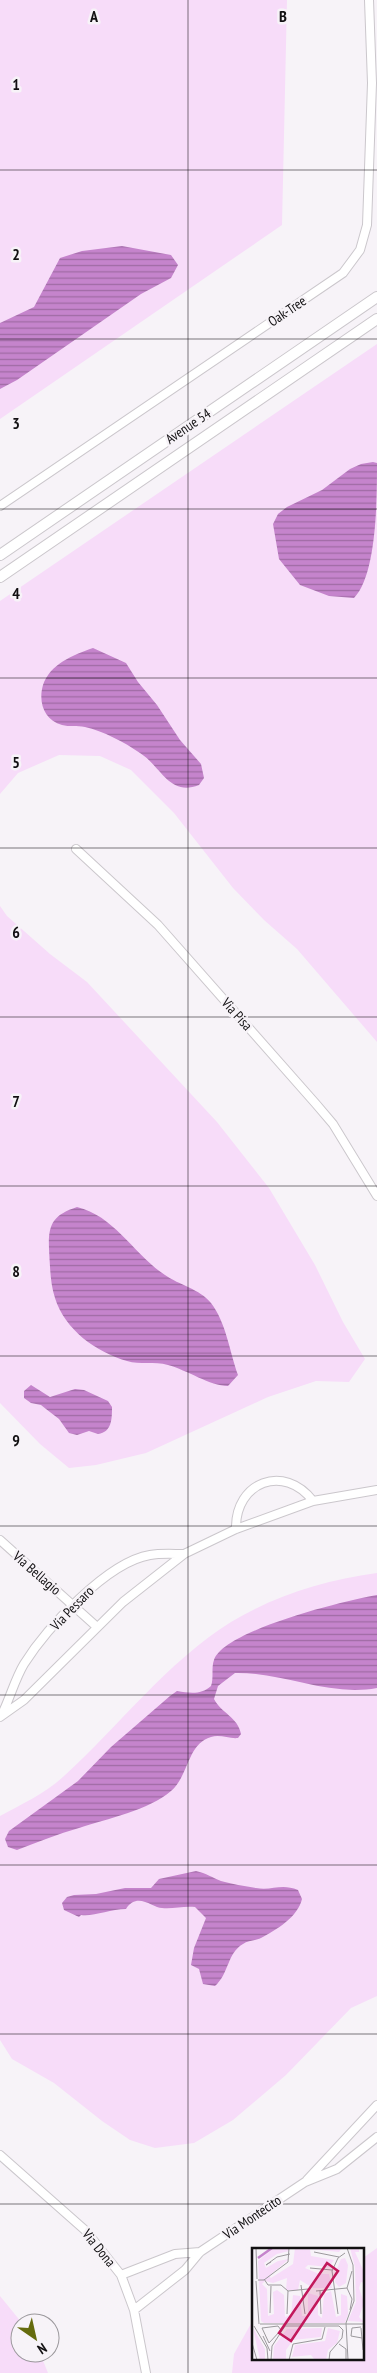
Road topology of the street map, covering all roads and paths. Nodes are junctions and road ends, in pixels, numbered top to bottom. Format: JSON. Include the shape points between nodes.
{"nodes":[{"id":1,"x":369,"y":0,"type":"edge"},
{"id":2,"x":377,"y":297,"type":"edge"},
{"id":3,"x":377,"y":319,"type":"edge"},
{"id":4,"x":0,"y":506,"type":"edge"},
{"id":5,"x":0,"y":555,"type":"edge"},
{"id":6,"x":0,"y":577,"type":"edge"},
{"id":7,"x":76,"y":849,"type":"dead end"},
{"id":8,"x":377,"y":1196,"type":"edge"},
{"id":9,"x":377,"y":1490,"type":"edge"},
{"id":10,"x":313,"y":1500,"type":"junction"},
{"id":11,"x":236,"y":1529,"type":"junction"},
{"id":12,"x":0,"y":1540,"type":"edge"},
{"id":13,"x":184,"y":1554,"type":"junction"},
{"id":14,"x":74,"y":1606,"type":"junction"},
{"id":15,"x":97,"y":1627,"type":"junction"},
{"id":16,"x":1,"y":1716,"type":"edge"},
{"id":17,"x":377,"y":2105,"type":"edge"},
{"id":18,"x":377,"y":2137,"type":"edge"},
{"id":19,"x":0,"y":2156,"type":"edge"},
{"id":20,"x":305,"y":2182,"type":"junction"},
{"id":21,"x":200,"y":2252,"type":"junction"},
{"id":22,"x":121,"y":2276,"type":"junction"},
{"id":23,"x":134,"y":2310,"type":"junction"},
{"id":24,"x":146,"y":2373,"type":"edge"}],
"edges":[{"from":1,"to":4,"type":"street","name":"Oak-Tree","via":[[372,83],[367,225],[360,250],[343,273]]},
{"from":2,"to":5,"type":"street","name":"Avenue 54"},
{"from":3,"to":6,"type":"street","name":"Avenue 54"},
{"from":7,"to":8,"type":"street","name":"Via Pisa","via":[[158,925],[316,1104],[333,1124]]},
{"from":9,"to":10,"type":"street","name":"Via Pessaro"},
{"from":10,"to":11,"type":"street","name":"Via Pessaro"},
{"from":10,"to":11,"type":"street","via":[[298,1485],[271,1480],[249,1492],[240,1504]]},
{"from":11,"to":13,"type":"street","name":"Via Pessaro"},
{"from":12,"to":14,"type":"street","name":"Via Bellagio"},
{"from":13,"to":14,"type":"street","name":"Via Pessaro","via":[[149,1555],[121,1566],[98,1582]]},
{"from":13,"to":15,"type":"street","name":"Via Pessaro"},
{"from":14,"to":15,"type":"street","name":"Via Bellagio"},
{"from":14,"to":16,"type":"street","name":"Via Pessaro","via":[[52,1627],[24,1665]]},
{"from":15,"to":16,"type":"street","name":"Via Pessaro","via":[[24,1700]]},
{"from":17,"to":20,"type":"street","name":"Via Montecito"},
{"from":18,"to":20,"type":"street","name":"Via Montecito","via":[[337,2169]]},
{"from":19,"to":22,"type":"street","name":"Via Dona","via":[[86,2230]]},
{"from":20,"to":21,"type":"street","name":"Via Montecito"},
{"from":21,"to":22,"type":"street","name":"Via Montecito","via":[[176,2254]]},
{"from":21,"to":23,"type":"street","name":"Via Montecito","via":[[185,2270]]},
{"from":22,"to":23,"type":"street","name":"Via Dona"},
{"from":23,"to":24,"type":"street","name":"Via Dona"}]}
